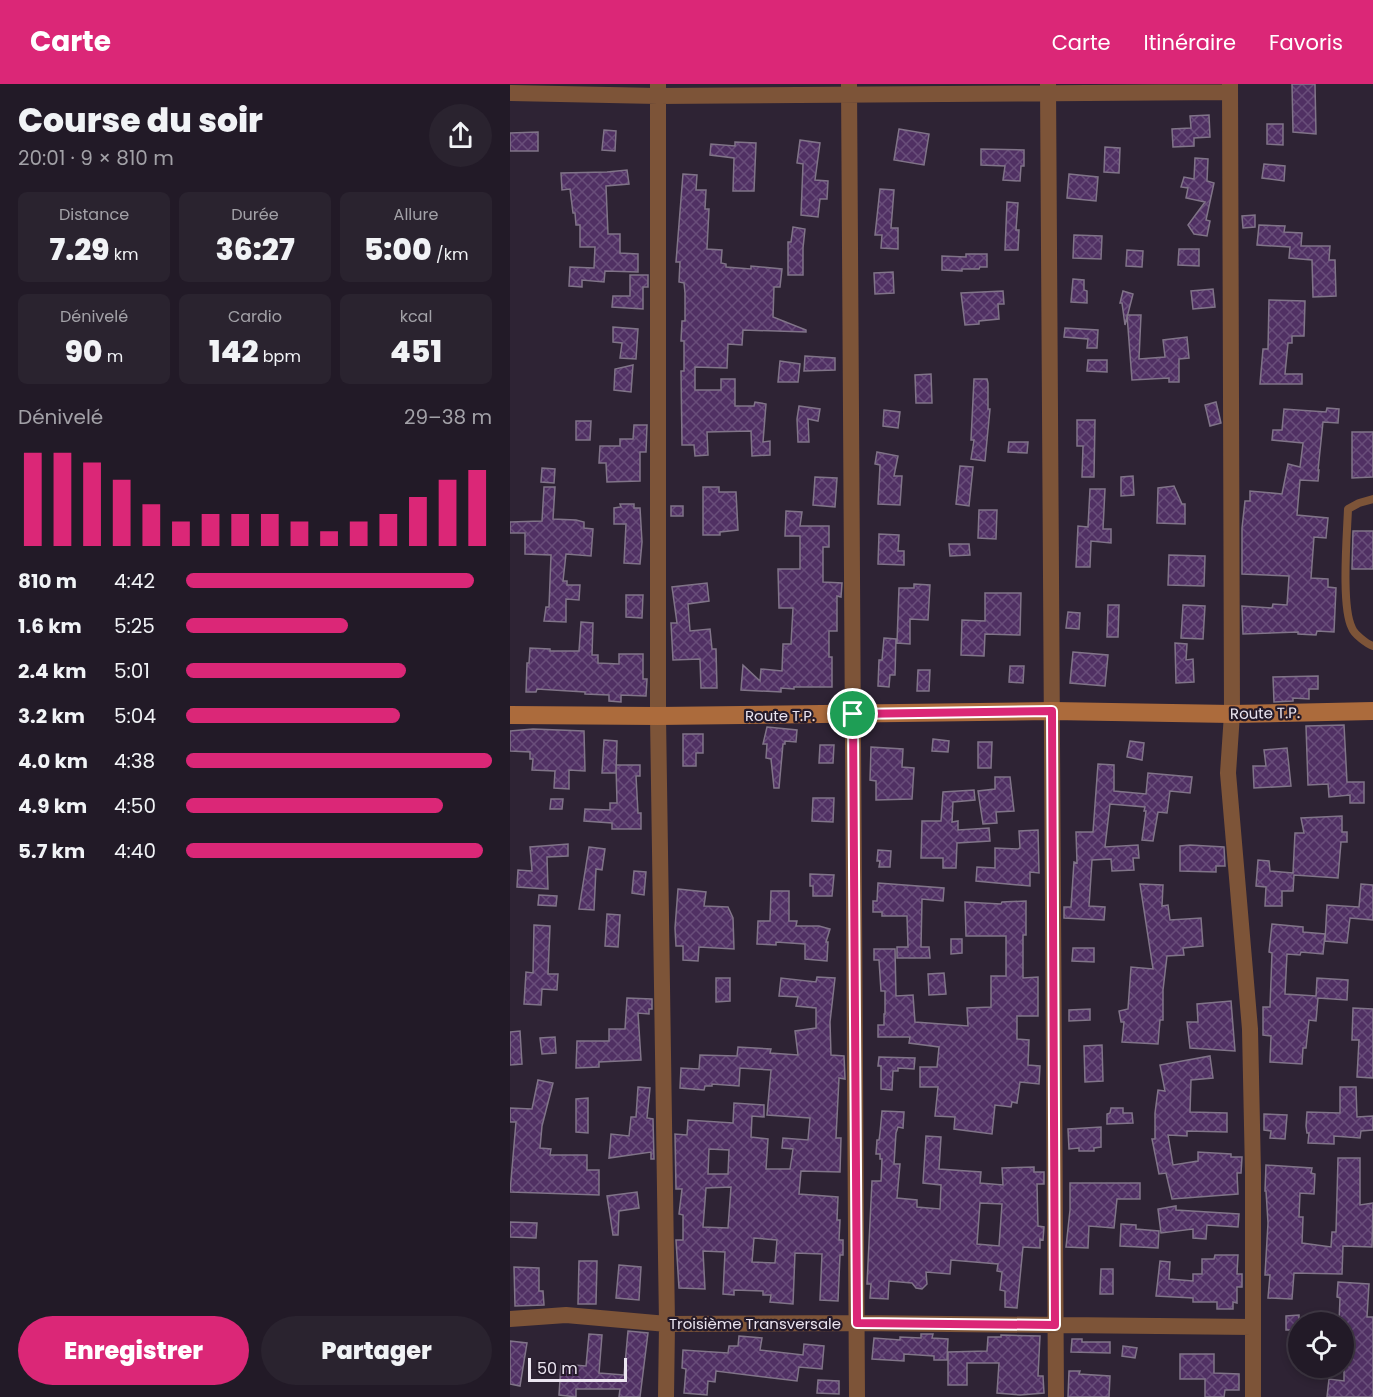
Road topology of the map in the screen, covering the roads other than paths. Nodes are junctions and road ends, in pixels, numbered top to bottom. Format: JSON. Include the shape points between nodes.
{"nodes":[{"id":1,"x":1230,"y":88,"type":"edge"},
{"id":2,"x":849,"y":89,"type":"edge"},
{"id":3,"x":1048,"y":89,"type":"edge"},
{"id":4,"x":658,"y":90,"type":"edge"},
{"id":5,"x":510,"y":93,"type":"edge"},
{"id":6,"x":1373,"y":499,"type":"edge"},
{"id":7,"x":1373,"y":646,"type":"edge"},
{"id":8,"x":1052,"y":711,"type":"junction"},
{"id":9,"x":1373,"y":711,"type":"edge"},
{"id":10,"x":853,"y":714,"type":"junction"},
{"id":11,"x":1232,"y":714,"type":"junction"},
{"id":12,"x":510,"y":715,"type":"edge"},
{"id":13,"x":658,"y":716,"type":"junction"},
{"id":14,"x":510,"y":1319,"type":"edge"},
{"id":15,"x":857,"y":1323,"type":"junction"},
{"id":16,"x":667,"y":1324,"type":"junction"},
{"id":17,"x":1055,"y":1325,"type":"junction"},
{"id":18,"x":1252,"y":1327,"type":"junction"},
{"id":19,"x":666,"y":1397,"type":"edge"},
{"id":20,"x":857,"y":1397,"type":"edge"},
{"id":21,"x":1056,"y":1397,"type":"edge"},
{"id":22,"x":1252,"y":1397,"type":"edge"}],
"edges":[{"from":1,"to":3,"type":"street"},
{"from":1,"to":11,"type":"street"},
{"from":2,"to":3,"type":"street"},
{"from":2,"to":4,"type":"street"},
{"from":2,"to":10,"type":"street"},
{"from":3,"to":8,"type":"street"},
{"from":4,"to":5,"type":"street"},
{"from":4,"to":13,"type":"street"},
{"from":6,"to":7,"type":"lane","via":[[1348,509],[1346,592],[1352,629]]},
{"from":8,"to":10,"type":"street","name":"Route T.P."},
{"from":8,"to":11,"type":"street","name":"Route T.P."},
{"from":8,"to":17,"type":"street"},
{"from":9,"to":11,"type":"street","name":"Route T.P."},
{"from":10,"to":13,"type":"street","name":"Route T.P."},
{"from":10,"to":15,"type":"street"},
{"from":11,"to":18,"type":"street","via":[[1228,772],[1250,1029]]},
{"from":12,"to":13,"type":"street","name":"Route T.P."},
{"from":13,"to":16,"type":"street"},
{"from":14,"to":16,"type":"street","name":"Troisième Transversale","via":[[566,1315]]},
{"from":15,"to":16,"type":"street","name":"Troisième Transversale"},
{"from":15,"to":17,"type":"street","name":"Troisième Transversale"},
{"from":15,"to":20,"type":"street"},
{"from":16,"to":19,"type":"street"},
{"from":17,"to":18,"type":"street","name":"Troisième Transversale"},
{"from":17,"to":21,"type":"street"},
{"from":18,"to":22,"type":"street"}]}
